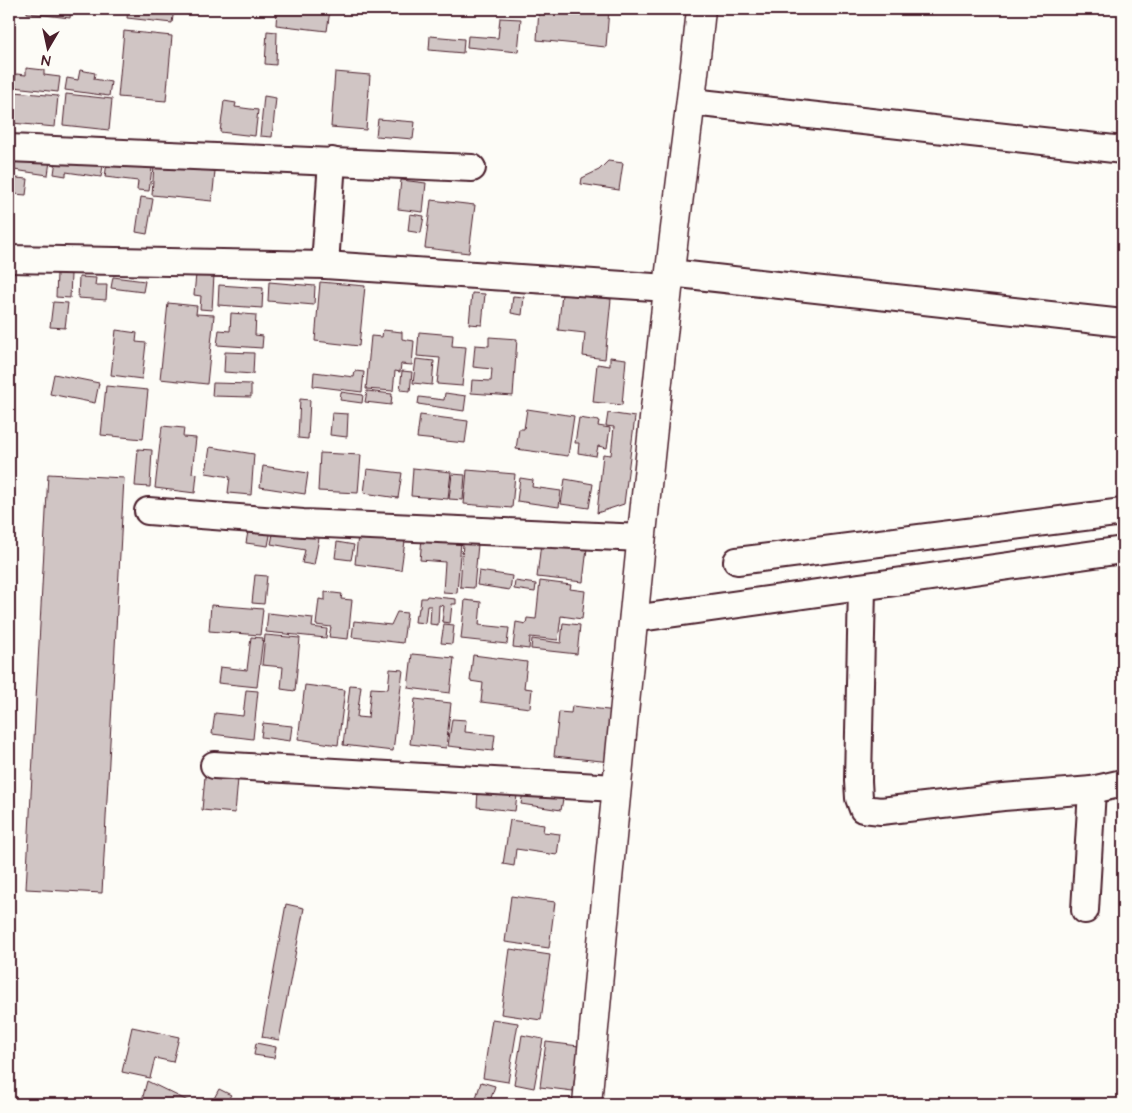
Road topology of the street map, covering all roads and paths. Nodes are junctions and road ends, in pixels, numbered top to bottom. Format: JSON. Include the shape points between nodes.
{"nodes":[{"id":1,"x":701,"y":9,"type":"edge"},
{"id":2,"x":692,"y":102,"type":"junction"},
{"id":3,"x":9,"y":148,"type":"edge"},
{"id":4,"x":1123,"y":150,"type":"edge"},
{"id":5,"x":332,"y":161,"type":"junction"},
{"id":6,"x":472,"y":168,"type":"dead end"},
{"id":7,"x":9,"y":259,"type":"edge"},
{"id":8,"x":325,"y":264,"type":"junction"},
{"id":9,"x":669,"y":281,"type":"junction"},
{"id":10,"x":1123,"y":323,"type":"edge"},
{"id":11,"x":148,"y":510,"type":"dead end"},
{"id":12,"x":1123,"y":512,"type":"edge"},
{"id":13,"x":642,"y":538,"type":"junction"},
{"id":14,"x":1123,"y":550,"type":"edge"},
{"id":15,"x":737,"y":561,"type":"dead end"},
{"id":16,"x":862,"y":587,"type":"junction"},
{"id":17,"x":634,"y":619,"type":"junction"},
{"id":18,"x":214,"y":766,"type":"dead end"},
{"id":19,"x":1123,"y":783,"type":"edge"},
{"id":20,"x":616,"y":788,"type":"junction"},
{"id":21,"x":1092,"y":790,"type":"junction"},
{"id":22,"x":1085,"y":910,"type":"dead end"},
{"id":23,"x":587,"y":1104,"type":"edge"}],
"edges":[{"from":1,"to":2,"type":"main road"},
{"from":2,"to":4,"type":"street"},
{"from":2,"to":9,"type":"main road"},
{"from":3,"to":5,"type":"street"},
{"from":5,"to":6,"type":"street"},
{"from":5,"to":8,"type":"street"},
{"from":7,"to":8,"type":"street"},
{"from":8,"to":9,"type":"street"},
{"from":9,"to":10,"type":"street"},
{"from":9,"to":13,"type":"main road"},
{"from":11,"to":13,"type":"street","via":[[303,523]]},
{"from":12,"to":15,"type":"street"},
{"from":13,"to":17,"type":"main road"},
{"from":14,"to":16,"type":"street"},
{"from":16,"to":17,"type":"street"},
{"from":16,"to":21,"type":"street","via":[[858,781],[859,798],[864,809],[880,811]]},
{"from":17,"to":20,"type":"main road"},
{"from":18,"to":20,"type":"street"},
{"from":19,"to":21,"type":"street"},
{"from":20,"to":23,"type":"main road"},
{"from":21,"to":22,"type":"street"}]}
